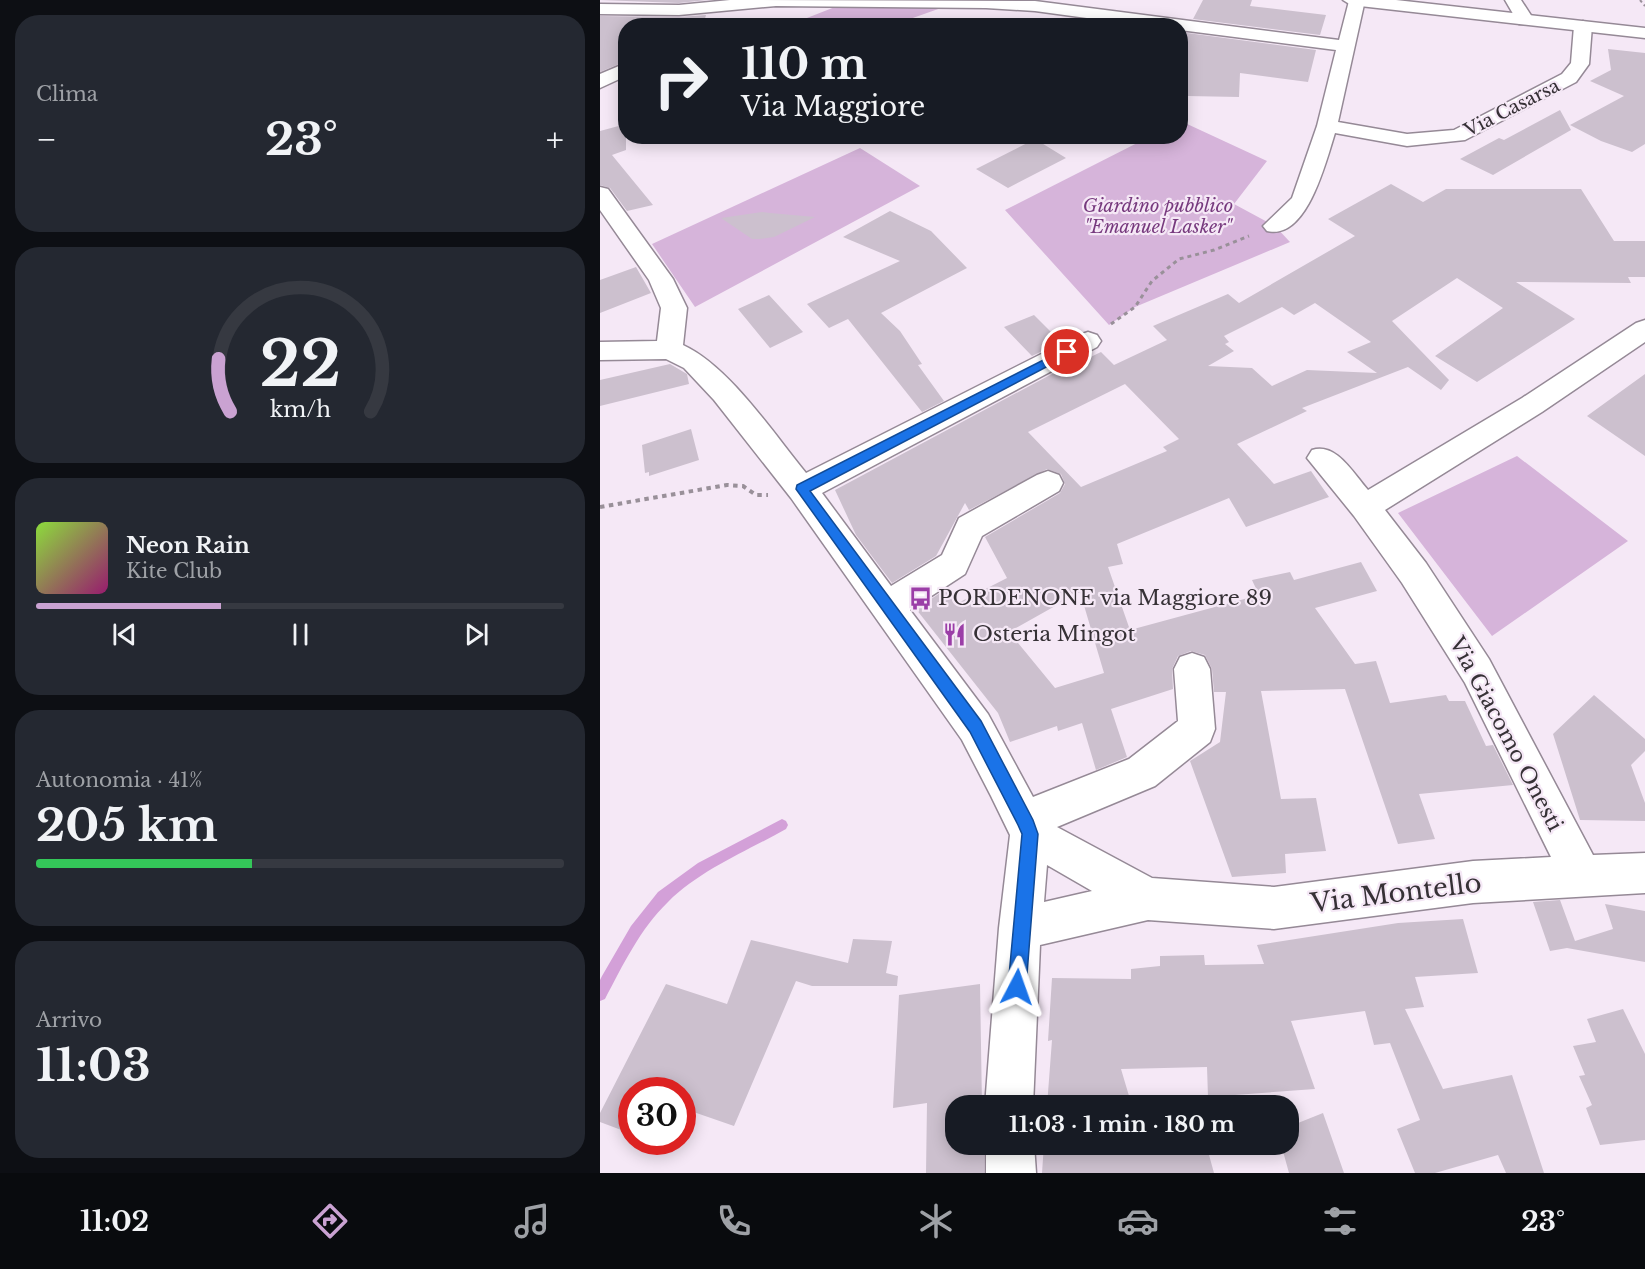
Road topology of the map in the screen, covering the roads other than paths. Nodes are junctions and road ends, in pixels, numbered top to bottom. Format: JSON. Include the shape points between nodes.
{"nodes":[{"id":1,"x":1350,"y":0,"type":"edge"},
{"id":2,"x":1513,"y":0,"type":"edge"},
{"id":3,"x":782,"y":1,"type":"edge"},
{"id":4,"x":1357,"y":1,"type":"edge"},
{"id":5,"x":600,"y":9,"type":"edge"},
{"id":6,"x":1114,"y":16,"type":"junction"},
{"id":7,"x":677,"y":18,"type":"edge"},
{"id":8,"x":1110,"y":18,"type":"edge"},
{"id":9,"x":1129,"y":18,"type":"edge"},
{"id":10,"x":1525,"y":20,"type":"junction"},
{"id":11,"x":1188,"y":26,"type":"edge"},
{"id":12,"x":1583,"y":26,"type":"junction"},
{"id":13,"x":1645,"y":33,"type":"edge"},
{"id":14,"x":1346,"y":46,"type":"junction"},
{"id":15,"x":618,"y":72,"type":"edge"},
{"id":16,"x":600,"y":82,"type":"edge"},
{"id":17,"x":1327,"y":126,"type":"junction"},
{"id":18,"x":600,"y":194,"type":"edge"},
{"id":19,"x":1275,"y":226,"type":"road end"},
{"id":20,"x":1645,"y":329,"type":"edge"},
{"id":21,"x":1089,"y":341,"type":"road end"},
{"id":22,"x":669,"y":350,"type":"junction"},
{"id":23,"x":600,"y":351,"type":"edge"},
{"id":24,"x":1322,"y":458,"type":"dead end"},
{"id":25,"x":797,"y":483,"type":"junction"},
{"id":26,"x":1048,"y":483,"type":"dead end"},
{"id":27,"x":1365,"y":507,"type":"junction"},
{"id":28,"x":887,"y":606,"type":"junction"},
{"id":29,"x":1192,"y":669,"type":"dead end"},
{"id":30,"x":1027,"y":827,"type":"junction"},
{"id":31,"x":1645,"y":873,"type":"edge"},
{"id":32,"x":1581,"y":875,"type":"junction"},
{"id":33,"x":1148,"y":899,"type":"junction"},
{"id":34,"x":1020,"y":928,"type":"junction"},
{"id":35,"x":1010,"y":1095,"type":"edge"},
{"id":36,"x":1010,"y":1155,"type":"edge"},
{"id":37,"x":1011,"y":1173,"type":"edge"}],
"edges":[{"from":1,"to":4,"type":"street"},
{"from":2,"to":10,"type":"street"},
{"from":3,"to":6,"type":"street","via":[[986,3]]},
{"from":3,"to":7,"type":"street"},
{"from":4,"to":10,"type":"street"},
{"from":4,"to":14,"type":"street"},
{"from":5,"to":7,"type":"street"},
{"from":6,"to":8,"type":"street"},
{"from":6,"to":9,"type":"street"},
{"from":10,"to":12,"type":"street"},
{"from":11,"to":14,"type":"street"},
{"from":12,"to":13,"type":"street"},
{"from":12,"to":17,"type":"street","name":"Via Casarsa","via":[[1580,64],[1569,78],[1458,136],[1407,140]]},
{"from":14,"to":17,"type":"street"},
{"from":15,"to":16,"type":"street"},
{"from":17,"to":19,"type":"street","via":[[1302,200]]},
{"from":18,"to":22,"type":"street","via":[[661,279],[674,308]]},
{"from":20,"to":27,"type":"street","via":[[1532,405]]},
{"from":21,"to":25,"type":"street"},
{"from":22,"to":23,"type":"street"},
{"from":22,"to":25,"type":"street","via":[[693,362],[724,393]]},
{"from":24,"to":27,"type":"street","name":"Via Giacomo Onesti"},
{"from":25,"to":28,"type":"street"},
{"from":26,"to":28,"type":"street","via":[[970,527],[954,564]]},
{"from":27,"to":32,"type":"street","name":"Via Giacomo Onesti","via":[[1414,573],[1477,671]]},
{"from":28,"to":30,"type":"street","via":[[975,727]]},
{"from":29,"to":30,"type":"street","via":[[1197,729],[1142,773]]},
{"from":30,"to":33,"type":"street","name":"Via Montello"},
{"from":30,"to":34,"type":"street"},
{"from":31,"to":32,"type":"street","name":"Via Montello"},
{"from":32,"to":33,"type":"street","name":"Via Montello","via":[[1473,882],[1274,908]]},
{"from":33,"to":34,"type":"street","name":"Via Montello"},
{"from":34,"to":35,"type":"street"},
{"from":36,"to":37,"type":"street"}]}
